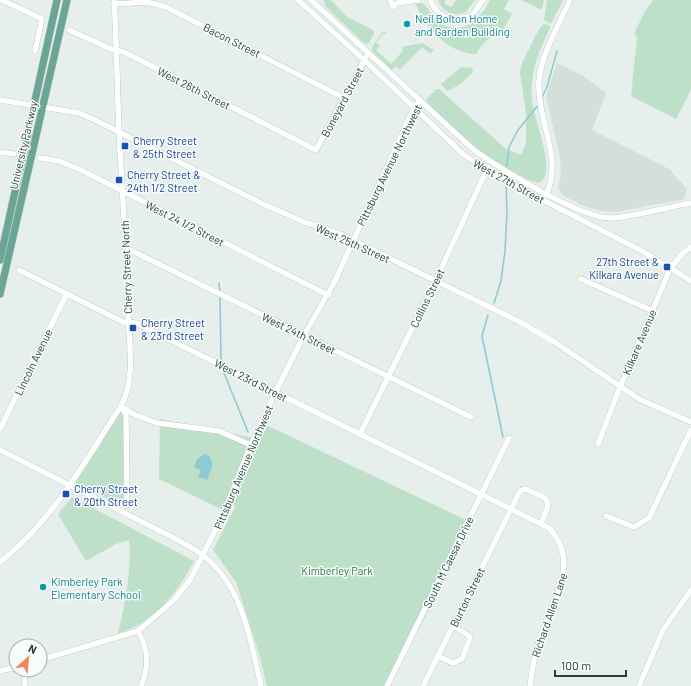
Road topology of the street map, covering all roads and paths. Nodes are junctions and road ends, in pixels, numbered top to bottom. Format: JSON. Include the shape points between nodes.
{"nodes":[{"id":1,"x":2,"y":0,"type":"edge"},
{"id":2,"x":57,"y":0,"type":"edge"},
{"id":3,"x":67,"y":0,"type":"edge"},
{"id":4,"x":298,"y":0,"type":"edge"},
{"id":5,"x":311,"y":0,"type":"edge"},
{"id":6,"x":390,"y":0,"type":"edge"},
{"id":7,"x":418,"y":0,"type":"edge"},
{"id":8,"x":430,"y":0,"type":"edge"},
{"id":9,"x":483,"y":0,"type":"edge"},
{"id":10,"x":570,"y":0,"type":"edge"},
{"id":11,"x":114,"y":2,"type":"edge"},
{"id":12,"x":69,"y":30,"type":"dead end"},
{"id":13,"x":35,"y":51,"type":"dead end"},
{"id":14,"x":117,"y":51,"type":"junction"},
{"id":15,"x":368,"y":53,"type":"junction"},
{"id":16,"x":364,"y":60,"type":"junction"},
{"id":17,"x":344,"y":98,"type":"junction"},
{"id":18,"x":0,"y":100,"type":"edge"},
{"id":19,"x":420,"y":100,"type":"junction"},
{"id":20,"x":32,"y":106,"type":"junction"},
{"id":21,"x":43,"y":108,"type":"junction"},
{"id":22,"x":414,"y":108,"type":"junction"},
{"id":23,"x":119,"y":131,"type":"junction"},
{"id":24,"x":316,"y":150,"type":"joint"},
{"id":25,"x":0,"y":152,"type":"edge"},
{"id":26,"x":14,"y":154,"type":"dead end"},
{"id":27,"x":40,"y":158,"type":"dead end"},
{"id":28,"x":491,"y":162,"type":"junction"},
{"id":29,"x":487,"y":170,"type":"junction"},
{"id":30,"x":123,"y":192,"type":"junction"},
{"id":31,"x":547,"y":193,"type":"junction"},
{"id":32,"x":544,"y":200,"type":"junction"},
{"id":33,"x":691,"y":203,"type":"edge"},
{"id":34,"x":353,"y":240,"type":"junction"},
{"id":35,"x":691,"y":247,"type":"edge"},
{"id":36,"x":126,"y":248,"type":"junction"},
{"id":37,"x":0,"y":260,"type":"edge"},
{"id":38,"x":670,"y":269,"type":"junction"},
{"id":39,"x":19,"y":270,"type":"dead end"},
{"id":40,"x":581,"y":279,"type":"dead end"},
{"id":41,"x":691,"y":281,"type":"edge"},
{"id":42,"x":435,"y":282,"type":"junction"},
{"id":43,"x":0,"y":294,"type":"edge"},
{"id":44,"x":66,"y":295,"type":"junction"},
{"id":45,"x":328,"y":295,"type":"junction"},
{"id":46,"x":653,"y":311,"type":"junction"},
{"id":47,"x":128,"y":321,"type":"junction"},
{"id":48,"x":304,"y":335,"type":"junction"},
{"id":49,"x":388,"y":378,"type":"junction"},
{"id":50,"x":620,"y":387,"type":"junction"},
{"id":51,"x":275,"y":392,"type":"junction"},
{"id":52,"x":121,"y":406,"type":"junction"},
{"id":53,"x":471,"y":418,"type":"dead end"},
{"id":54,"x":691,"y":422,"type":"edge"},
{"id":55,"x":0,"y":428,"type":"edge"},
{"id":56,"x":691,"y":430,"type":"edge"},
{"id":57,"x":360,"y":434,"type":"junction"},
{"id":58,"x":509,"y":438,"type":"dead end"},
{"id":59,"x":598,"y":444,"type":"dead end"},
{"id":60,"x":251,"y":445,"type":"junction"},
{"id":61,"x":0,"y":450,"type":"edge"},
{"id":62,"x":69,"y":485,"type":"junction"},
{"id":63,"x":482,"y":494,"type":"junction"},
{"id":64,"x":127,"y":502,"type":"dead end"},
{"id":65,"x":510,"y":508,"type":"junction"},
{"id":66,"x":606,"y":516,"type":"dead end"},
{"id":67,"x":542,"y":523,"type":"junction"},
{"id":68,"x":204,"y":556,"type":"junction"},
{"id":69,"x":0,"y":562,"type":"edge"},
{"id":70,"x":691,"y":590,"type":"edge"},
{"id":71,"x":453,"y":626,"type":"junction"},
{"id":72,"x":138,"y":631,"type":"junction"},
{"id":73,"x":438,"y":656,"type":"junction"},
{"id":74,"x":48,"y":658,"type":"edge"},
{"id":75,"x":141,"y":686,"type":"edge"},
{"id":76,"x":261,"y":686,"type":"edge"},
{"id":77,"x":387,"y":686,"type":"edge"},
{"id":78,"x":423,"y":686,"type":"edge"},
{"id":79,"x":530,"y":686,"type":"edge"},
{"id":80,"x":639,"y":686,"type":"edge"}],
"edges":[{"from":1,"to":13,"type":"street","via":[[42,19]]},
{"from":2,"to":20,"type":"main road","name":"University Parkway"},
{"from":3,"to":21,"type":"main road","name":"University Parkway"},
{"from":4,"to":16,"type":"street","name":"West 27th Street"},
{"from":5,"to":15,"type":"street","name":"West 27th Street"},
{"from":6,"to":7,"type":"street","via":[[393,7],[397,3]]},
{"from":8,"to":9,"type":"street","via":[[442,16],[454,19],[471,17]]},
{"from":10,"to":31,"type":"street","via":[[547,51],[540,80],[540,100],[553,164]]},
{"from":11,"to":14,"type":"street","name":"Cherry Street North"},
{"from":11,"to":17,"type":"street","name":"Bacon Street","via":[[147,2],[166,7]]},
{"from":12,"to":14,"type":"street","name":"West 26th Street"},
{"from":14,"to":23,"type":"street","name":"Cherry Street North"},
{"from":14,"to":24,"type":"street","name":"West 26th Street","via":[[124,52]]},
{"from":15,"to":16,"type":"street","name":"Boneyard Street"},
{"from":15,"to":19,"type":"street","name":"West 27th Street"},
{"from":16,"to":17,"type":"street","name":"Boneyard Street"},
{"from":16,"to":22,"type":"street","name":"West 27th Street"},
{"from":17,"to":24,"type":"street","name":"Boneyard Street"},
{"from":18,"to":20,"type":"street","name":"West 25th Street"},
{"from":19,"to":22,"type":"street","name":"Pittsburg Avenue Northwest"},
{"from":19,"to":28,"type":"street","name":"West 27th Street","via":[[475,151]]},
{"from":20,"to":21,"type":"street","name":"West 25th Street"},
{"from":20,"to":37,"type":"main road","name":"University Parkway"},
{"from":21,"to":23,"type":"street","name":"West 25th Street","via":[[79,113]]},
{"from":21,"to":43,"type":"main road","name":"University Parkway"},
{"from":22,"to":29,"type":"street","name":"West 27th Street","via":[[464,155]]},
{"from":22,"to":34,"type":"street","name":"Pittsburg Avenue Northwest"},
{"from":23,"to":30,"type":"street","name":"Cherry Street North"},
{"from":23,"to":34,"type":"street","name":"West 25th Street","via":[[263,204]]},
{"from":25,"to":26,"type":"street"},
{"from":27,"to":30,"type":"street","name":"West 24 1/2 Street","via":[[65,163]]},
{"from":28,"to":29,"type":"street","name":"Collins Street"},
{"from":28,"to":31,"type":"street","name":"West 27th Street"},
{"from":29,"to":32,"type":"street","name":"West 27th Street"},
{"from":29,"to":42,"type":"street","name":"Collins Street"},
{"from":30,"to":36,"type":"street","name":"Cherry Street North"},
{"from":30,"to":45,"type":"street","name":"West 24 1/2 Street"},
{"from":31,"to":32,"type":"street"},
{"from":31,"to":33,"type":"street","name":"West 27th Street","via":[[583,211],[599,217],[613,218]]},
{"from":32,"to":38,"type":"street","name":"West 27th Street","via":[[642,251]]},
{"from":34,"to":42,"type":"street","name":"West 25th Street"},
{"from":34,"to":45,"type":"street","name":"Pittsburg Avenue Northwest"},
{"from":35,"to":38,"type":"street","name":"Kilkare Avenue"},
{"from":36,"to":47,"type":"street","name":"Cherry Street North"},
{"from":36,"to":48,"type":"street","name":"West 24th Street"},
{"from":38,"to":41,"type":"street","name":"West 27th Street"},
{"from":38,"to":46,"type":"street","name":"Kilkare Avenue"},
{"from":39,"to":44,"type":"street","name":"West 23rd Street"},
{"from":40,"to":46,"type":"street"},
{"from":42,"to":49,"type":"street","name":"Collins Street"},
{"from":42,"to":50,"type":"street","name":"West 25th Street","via":[[520,322],[556,343]]},
{"from":44,"to":47,"type":"street","name":"West 23rd Street","via":[[123,322]]},
{"from":44,"to":55,"type":"street","name":"Lincoln Avenue"},
{"from":45,"to":48,"type":"street","name":"Pittsburg Avenue Northwest"},
{"from":46,"to":50,"type":"street","name":"Kilkare Avenue"},
{"from":47,"to":51,"type":"street","name":"West 23rd Street"},
{"from":47,"to":52,"type":"street","name":"Cherry Street North","via":[[128,386]]},
{"from":48,"to":49,"type":"street","name":"West 24th Street"},
{"from":48,"to":51,"type":"street","name":"Pittsburg Avenue Northwest"},
{"from":49,"to":53,"type":"street","name":"West 24th Street"},
{"from":49,"to":57,"type":"street","name":"Collins Street"},
{"from":50,"to":54,"type":"street","name":"West 25th Street","via":[[639,399]]},
{"from":50,"to":59,"type":"street","name":"Kilkare Avenue"},
{"from":51,"to":57,"type":"street","name":"West 23rd Street"},
{"from":51,"to":60,"type":"street","name":"Pittsburg Avenue Northwest"},
{"from":52,"to":60,"type":"street","via":[[133,414],[157,423],[219,431]]},
{"from":52,"to":62,"type":"street","name":"Cherry Street North"},
{"from":52,"to":64,"type":"street","via":[[126,415]]},
{"from":56,"to":66,"type":"street","via":[[649,518],[634,527]]},
{"from":57,"to":63,"type":"street","name":"West 23rd Street"},
{"from":58,"to":63,"type":"street","name":"South M Caesar Drive"},
{"from":60,"to":68,"type":"street","name":"Pittsburg Avenue Northwest","via":[[224,515]]},
{"from":61,"to":62,"type":"street"},
{"from":62,"to":68,"type":"street"},
{"from":62,"to":69,"type":"street","name":"Cherry Street North","via":[[42,523]]},
{"from":63,"to":65,"type":"street","name":"Richard Allen Lane"},
{"from":63,"to":77,"type":"street","name":"South M Caesar Drive"},
{"from":65,"to":67,"type":"street","name":"Richard Allen Lane"},
{"from":65,"to":67,"type":"street","name":"Burton Street","via":[[520,491],[525,489],[543,496],[548,501],[548,508]]},
{"from":65,"to":71,"type":"street","name":"Burton Street"},
{"from":67,"to":79,"type":"street","name":"Richard Allen Lane","via":[[557,536],[564,552],[565,566],[563,579],[540,636]]},
{"from":68,"to":72,"type":"street","name":"Pittsburg Avenue Northwest","via":[[178,595]]},
{"from":68,"to":76,"type":"street","via":[[224,576],[238,598]]},
{"from":70,"to":80,"type":"street","via":[[662,630]]},
{"from":71,"to":73,"type":"street","name":"Burton Street"},
{"from":71,"to":73,"type":"street","via":[[470,638],[462,659],[453,663]]},
{"from":72,"to":74,"type":"street"},
{"from":72,"to":75,"type":"street","via":[[147,655],[147,670]]},
{"from":73,"to":78,"type":"street","name":"Burton Street"}]}
